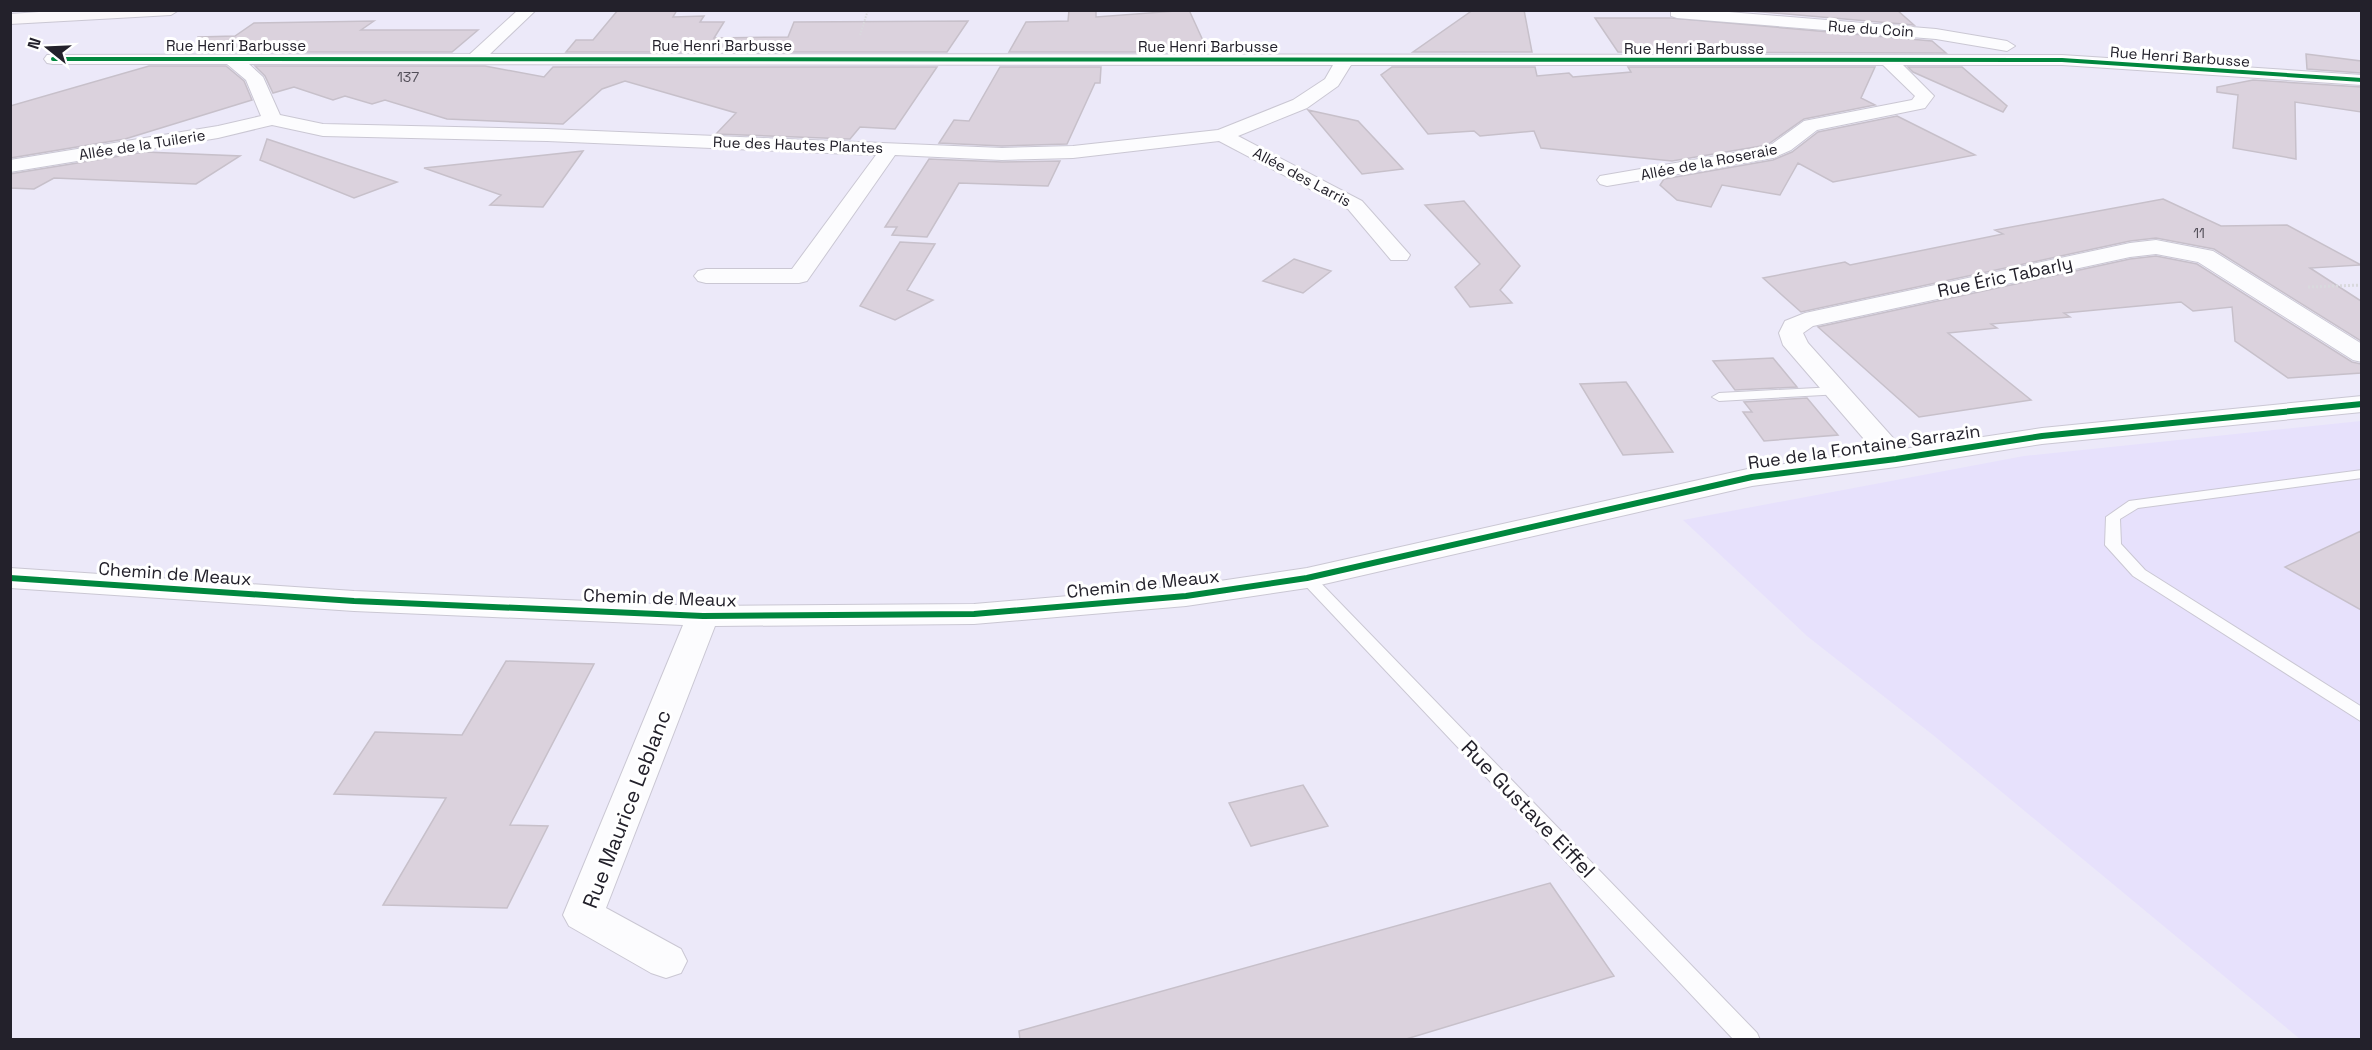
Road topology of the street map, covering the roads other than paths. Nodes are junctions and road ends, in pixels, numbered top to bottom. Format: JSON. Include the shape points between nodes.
{"nodes":[{"id":1,"x":171,"y":10,"type":"edge"},
{"id":2,"x":528,"y":10,"type":"edge"},
{"id":3,"x":1677,"y":13,"type":"dead end"},
{"id":4,"x":10,"y":19,"type":"edge"},
{"id":5,"x":230,"y":58,"type":"junction"},
{"id":6,"x":308,"y":58,"type":"junction"},
{"id":7,"x":476,"y":58,"type":"junction"},
{"id":8,"x":53,"y":59,"type":"dead end"},
{"id":9,"x":1345,"y":60,"type":"junction"},
{"id":10,"x":2062,"y":60,"type":"junction"},
{"id":11,"x":1889,"y":61,"type":"junction"},
{"id":12,"x":254,"y":77,"type":"junction"},
{"id":13,"x":2361,"y":80,"type":"edge"},
{"id":14,"x":272,"y":118,"type":"junction"},
{"id":15,"x":1222,"y":135,"type":"junction"},
{"id":16,"x":890,"y":149,"type":"junction"},
{"id":17,"x":10,"y":166,"type":"edge"},
{"id":18,"x":1607,"y":180,"type":"dead end"},
{"id":19,"x":1400,"y":255,"type":"dead end"},
{"id":20,"x":706,"y":276,"type":"dead end"},
{"id":21,"x":2361,"y":355,"type":"edge"},
{"id":22,"x":1836,"y":391,"type":"junction"},
{"id":23,"x":1719,"y":397,"type":"dead end"},
{"id":24,"x":2361,"y":404,"type":"edge"},
{"id":25,"x":1896,"y":459,"type":"junction"},
{"id":26,"x":2361,"y":474,"type":"edge"},
{"id":27,"x":10,"y":578,"type":"edge"},
{"id":28,"x":1307,"y":578,"type":"junction"},
{"id":29,"x":703,"y":616,"type":"junction"},
{"id":30,"x":2361,"y":716,"type":"edge"},
{"id":31,"x":666,"y":961,"type":"dead end"},
{"id":32,"x":1749,"y":1040,"type":"edge"}],
"edges":[{"from":1,"to":4,"type":"main road"},
{"from":2,"to":7,"type":"street"},
{"from":3,"to":10,"type":"street","name":"Rue du Coin","via":[[1936,34],[2021,48]]},
{"from":5,"to":6,"type":"street","name":"Rue Henri Barbusse"},
{"from":5,"to":8,"type":"street","name":"Rue Henri Barbusse"},
{"from":5,"to":12,"type":"street"},
{"from":6,"to":7,"type":"street","name":"Rue Henri Barbusse"},
{"from":6,"to":12,"type":"street"},
{"from":7,"to":9,"type":"street","name":"Rue Henri Barbusse"},
{"from":9,"to":11,"type":"street","name":"Rue Henri Barbusse"},
{"from":9,"to":15,"type":"street","name":"Rue des Hautes Plantes","via":[[1332,82],[1300,104]]},
{"from":10,"to":11,"type":"street","name":"Rue Henri Barbusse"},
{"from":10,"to":13,"type":"street","name":"Rue Henri Barbusse"},
{"from":11,"to":18,"type":"street","name":"Allée de la Roseraie","via":[[1925,96],[1918,104],[1810,125],[1798,132],[1791,145],[1773,152]]},
{"from":12,"to":14,"type":"street"},
{"from":14,"to":16,"type":"street","name":"Rue des Hautes Plantes","via":[[323,130]]},
{"from":14,"to":17,"type":"street","name":"Allée de la Tuilerie","via":[[218,132]]},
{"from":15,"to":16,"type":"street","name":"Rue des Hautes Plantes","via":[[1073,152],[1002,154]]},
{"from":15,"to":19,"type":"street","name":"Allée des Larris","via":[[1355,205]]},
{"from":16,"to":20,"type":"street","via":[[799,276]]},
{"from":21,"to":22,"type":"street","name":"Rue Éric Tabarly","via":[[2205,256],[2156,247],[1805,320],[1794,326],[1791,333],[1796,345]]},
{"from":22,"to":23,"type":"lane"},
{"from":22,"to":25,"type":"street","name":"Rue Éric Tabarly"},
{"from":24,"to":25,"type":"street","name":"Rue de la Fontaine Sarrazin","via":[[2042,436]]},
{"from":25,"to":28,"type":"street","name":"Rue de la Fontaine Sarrazin","via":[[1752,477]]},
{"from":26,"to":30,"type":"lane","via":[[2134,504],[2113,517],[2113,545],[2139,573]]},
{"from":27,"to":29,"type":"street","name":"Chemin de Meaux","via":[[354,601]]},
{"from":28,"to":29,"type":"street","name":"Chemin de Meaux","via":[[1186,596],[974,614]]},
{"from":28,"to":32,"type":"lane","name":"Rue Gustave Eiffel"},
{"from":29,"to":31,"type":"street","name":"Rue Maurice Leblanc","via":[[583,915]]}]}
